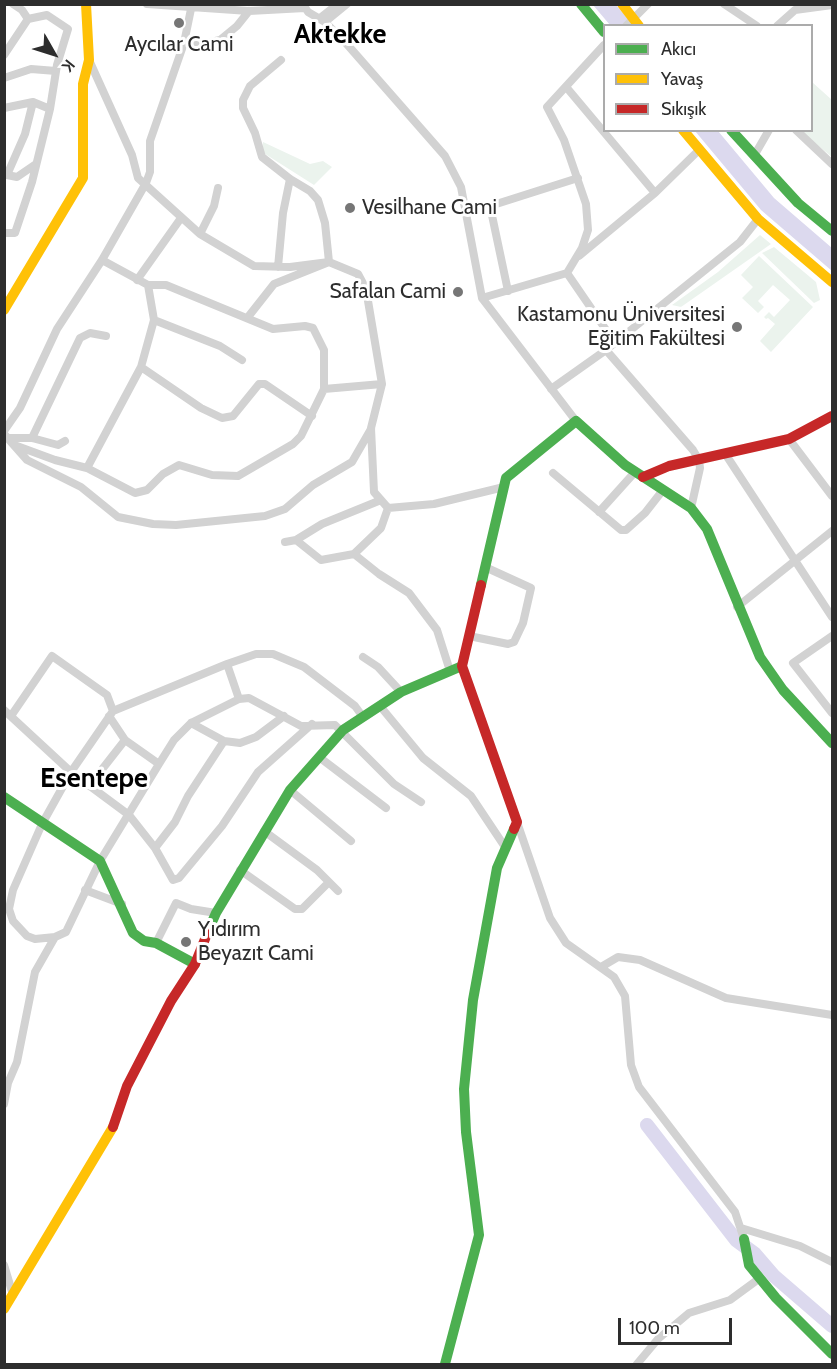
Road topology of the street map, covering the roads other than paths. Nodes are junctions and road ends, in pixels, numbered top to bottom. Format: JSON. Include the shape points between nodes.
{"nodes":[{"id":1,"x":13,"y":4,"type":"edge"},
{"id":2,"x":29,"y":4,"type":"edge"},
{"id":3,"x":86,"y":4,"type":"edge"},
{"id":4,"x":147,"y":4,"type":"edge"},
{"id":5,"x":338,"y":4,"type":"edge"},
{"id":6,"x":347,"y":4,"type":"edge"},
{"id":7,"x":581,"y":4,"type":"edge"},
{"id":8,"x":622,"y":4,"type":"edge"},
{"id":9,"x":648,"y":4,"type":"edge"},
{"id":10,"x":724,"y":4,"type":"edge"},
{"id":11,"x":304,"y":6,"type":"edge"},
{"id":12,"x":832,"y":6,"type":"edge"},
{"id":13,"x":187,"y":7,"type":"edge"},
{"id":14,"x":230,"y":7,"type":"edge"},
{"id":15,"x":22,"y":10,"type":"junction"},
{"id":16,"x":249,"y":11,"type":"junction"},
{"id":17,"x":28,"y":19,"type":"junction"},
{"id":18,"x":322,"y":20,"type":"junction"},
{"id":19,"x":633,"y":23,"type":"edge"},
{"id":20,"x":754,"y":24,"type":"edge"},
{"id":21,"x":779,"y":24,"type":"edge"},
{"id":22,"x":603,"y":31,"type":"edge"},
{"id":23,"x":184,"y":43,"type":"junction"},
{"id":24,"x":603,"y":46,"type":"edge"},
{"id":25,"x":4,"y":55,"type":"edge"},
{"id":26,"x":89,"y":60,"type":"junction"},
{"id":27,"x":281,"y":60,"type":"dead end"},
{"id":28,"x":56,"y":71,"type":"junction"},
{"id":29,"x":4,"y":78,"type":"edge"},
{"id":30,"x":567,"y":88,"type":"junction"},
{"id":31,"x":33,"y":102,"type":"junction"},
{"id":32,"x":4,"y":108,"type":"edge"},
{"id":33,"x":50,"y":109,"type":"junction"},
{"id":34,"x":603,"y":131,"type":"edge"},
{"id":35,"x":604,"y":132,"type":"edge"},
{"id":36,"x":684,"y":132,"type":"edge"},
{"id":37,"x":733,"y":132,"type":"edge"},
{"id":38,"x":768,"y":132,"type":"edge"},
{"id":39,"x":798,"y":132,"type":"edge"},
{"id":40,"x":699,"y":152,"type":"junction"},
{"id":41,"x":754,"y":156,"type":"junction"},
{"id":42,"x":36,"y":164,"type":"junction"},
{"id":43,"x":832,"y":164,"type":"edge"},
{"id":44,"x":578,"y":178,"type":"junction"},
{"id":45,"x":290,"y":179,"type":"junction"},
{"id":46,"x":146,"y":183,"type":"junction"},
{"id":47,"x":218,"y":188,"type":"dead end"},
{"id":48,"x":655,"y":193,"type":"junction"},
{"id":49,"x":181,"y":218,"type":"junction"},
{"id":50,"x":758,"y":219,"type":"junction"},
{"id":51,"x":832,"y":231,"type":"edge"},
{"id":52,"x":4,"y":233,"type":"edge"},
{"id":53,"x":200,"y":234,"type":"junction"},
{"id":54,"x":576,"y":259,"type":"junction"},
{"id":55,"x":102,"y":260,"type":"junction"},
{"id":56,"x":329,"y":262,"type":"junction"},
{"id":57,"x":278,"y":267,"type":"junction"},
{"id":58,"x":567,"y":273,"type":"junction"},
{"id":59,"x":137,"y":280,"type":"junction"},
{"id":60,"x":832,"y":282,"type":"edge"},
{"id":61,"x":148,"y":285,"type":"junction"},
{"id":62,"x":508,"y":291,"type":"junction"},
{"id":63,"x":482,"y":298,"type":"junction"},
{"id":64,"x":4,"y":310,"type":"edge"},
{"id":65,"x":248,"y":317,"type":"junction"},
{"id":66,"x":154,"y":320,"type":"junction"},
{"id":67,"x":105,"y":336,"type":"dead end"},
{"id":68,"x":615,"y":343,"type":"junction"},
{"id":69,"x":606,"y":350,"type":"junction"},
{"id":70,"x":242,"y":360,"type":"dead end"},
{"id":71,"x":141,"y":367,"type":"junction"},
{"id":72,"x":382,"y":384,"type":"junction"},
{"id":73,"x":324,"y":389,"type":"junction"},
{"id":74,"x":551,"y":389,"type":"junction"},
{"id":75,"x":312,"y":416,"type":"junction"},
{"id":76,"x":832,"y":416,"type":"edge"},
{"id":77,"x":576,"y":421,"type":"junction"},
{"id":78,"x":371,"y":428,"type":"junction"},
{"id":79,"x":6,"y":434,"type":"edge"},
{"id":80,"x":32,"y":438,"type":"junction"},
{"id":81,"x":789,"y":439,"type":"junction"},
{"id":82,"x":65,"y":441,"type":"dead end"},
{"id":83,"x":17,"y":445,"type":"junction"},
{"id":84,"x":726,"y":455,"type":"junction"},
{"id":85,"x":699,"y":460,"type":"junction"},
{"id":86,"x":87,"y":468,"type":"junction"},
{"id":87,"x":553,"y":473,"type":"dead end"},
{"id":88,"x":639,"y":475,"type":"junction"},
{"id":89,"x":504,"y":487,"type":"junction"},
{"id":90,"x":663,"y":490,"type":"junction"},
{"id":91,"x":832,"y":496,"type":"edge"},
{"id":92,"x":381,"y":500,"type":"junction"},
{"id":93,"x":388,"y":508,"type":"junction"},
{"id":94,"x":691,"y":508,"type":"junction"},
{"id":95,"x":599,"y":512,"type":"junction"},
{"id":96,"x":832,"y":531,"type":"edge"},
{"id":97,"x":296,"y":540,"type":"junction"},
{"id":98,"x":285,"y":542,"type":"dead end"},
{"id":99,"x":354,"y":554,"type":"junction"},
{"id":100,"x":796,"y":561,"type":"junction"},
{"id":101,"x":485,"y":567,"type":"junction"},
{"id":102,"x":737,"y":607,"type":"junction"},
{"id":103,"x":832,"y":617,"type":"edge"},
{"id":104,"x":469,"y":636,"type":"junction"},
{"id":105,"x":832,"y":636,"type":"edge"},
{"id":106,"x":363,"y":657,"type":"dead end"},
{"id":107,"x":227,"y":664,"type":"junction"},
{"id":108,"x":462,"y":666,"type":"junction"},
{"id":109,"x":450,"y":671,"type":"junction"},
{"id":110,"x":401,"y":692,"type":"junction"},
{"id":111,"x":239,"y":699,"type":"junction"},
{"id":112,"x":380,"y":706,"type":"junction"},
{"id":113,"x":8,"y":713,"type":"edge"},
{"id":114,"x":832,"y":713,"type":"edge"},
{"id":115,"x":111,"y":714,"type":"junction"},
{"id":116,"x":284,"y":716,"type":"junction"},
{"id":117,"x":363,"y":717,"type":"junction"},
{"id":118,"x":190,"y":723,"type":"junction"},
{"id":119,"x":312,"y":724,"type":"junction"},
{"id":120,"x":343,"y":730,"type":"junction"},
{"id":121,"x":125,"y":740,"type":"junction"},
{"id":122,"x":224,"y":741,"type":"junction"},
{"id":123,"x":832,"y":743,"type":"edge"},
{"id":124,"x":319,"y":757,"type":"junction"},
{"id":125,"x":159,"y":764,"type":"junction"},
{"id":126,"x":71,"y":772,"type":"junction"},
{"id":127,"x":88,"y":786,"type":"junction"},
{"id":128,"x":290,"y":790,"type":"junction"},
{"id":129,"x":4,"y":797,"type":"edge"},
{"id":130,"x":421,"y":802,"type":"dead end"},
{"id":131,"x":386,"y":808,"type":"dead end"},
{"id":132,"x":129,"y":815,"type":"junction"},
{"id":133,"x":517,"y":822,"type":"junction"},
{"id":134,"x":42,"y":824,"type":"junction"},
{"id":135,"x":264,"y":831,"type":"junction"},
{"id":136,"x":351,"y":841,"type":"dead end"},
{"id":137,"x":505,"y":847,"type":"junction"},
{"id":138,"x":154,"y":848,"type":"junction"},
{"id":139,"x":100,"y":861,"type":"junction"},
{"id":140,"x":240,"y":870,"type":"junction"},
{"id":141,"x":328,"y":883,"type":"junction"},
{"id":142,"x":85,"y":890,"type":"junction"},
{"id":143,"x":338,"y":891,"type":"dead end"},
{"id":144,"x":122,"y":904,"type":"junction"},
{"id":145,"x":216,"y":913,"type":"junction"},
{"id":146,"x":55,"y":937,"type":"junction"},
{"id":147,"x":156,"y":944,"type":"junction"},
{"id":148,"x":195,"y":964,"type":"junction"},
{"id":149,"x":601,"y":967,"type":"junction"},
{"id":150,"x":832,"y":1015,"type":"edge"},
{"id":151,"x":7,"y":1081,"type":"edge"},
{"id":152,"x":4,"y":1104,"type":"edge"},
{"id":153,"x":743,"y":1233,"type":"junction"},
{"id":154,"x":832,"y":1262,"type":"edge"},
{"id":155,"x":4,"y":1265,"type":"edge"},
{"id":156,"x":760,"y":1278,"type":"junction"},
{"id":157,"x":13,"y":1296,"type":"junction"},
{"id":158,"x":4,"y":1309,"type":"edge"},
{"id":159,"x":832,"y":1354,"type":"edge"},
{"id":160,"x":445,"y":1365,"type":"edge"},
{"id":161,"x":637,"y":1365,"type":"edge"}],
"edges":[{"from":1,"to":15,"type":"street"},
{"from":2,"to":15,"type":"street"},
{"from":3,"to":26,"type":"street"},
{"from":4,"to":13,"type":"street"},
{"from":5,"to":18,"type":"street"},
{"from":6,"to":18,"type":"street"},
{"from":7,"to":22,"type":"street"},
{"from":8,"to":19,"type":"street"},
{"from":9,"to":19,"type":"street"},
{"from":10,"to":20,"type":"street"},
{"from":11,"to":16,"type":"street"},
{"from":11,"to":18,"type":"street"},
{"from":12,"to":21,"type":"street","via":[[795,10]]},
{"from":13,"to":14,"type":"street"},
{"from":13,"to":23,"type":"street"},
{"from":14,"to":16,"type":"street"},
{"from":15,"to":17,"type":"street"},
{"from":16,"to":23,"type":"street","via":[[220,40]]},
{"from":17,"to":25,"type":"street"},
{"from":17,"to":28,"type":"street","via":[[47,15],[68,28]]},
{"from":18,"to":63,"type":"street","via":[[360,57],[445,156],[461,187]]},
{"from":23,"to":46,"type":"street","via":[[150,141]]},
{"from":24,"to":30,"type":"street"},
{"from":26,"to":46,"type":"street","via":[[132,155],[138,178]]},
{"from":26,"to":64,"type":"street","via":[[83,84],[86,178]]},
{"from":27,"to":45,"type":"street","via":[[250,86],[243,108],[262,157]]},
{"from":28,"to":29,"type":"street","via":[[31,69]]},
{"from":28,"to":33,"type":"street"},
{"from":30,"to":34,"type":"street"},
{"from":30,"to":44,"type":"street","via":[[547,107]]},
{"from":31,"to":32,"type":"street"},
{"from":31,"to":33,"type":"street"},
{"from":31,"to":42,"type":"street","via":[[25,134],[7,175],[17,177]]},
{"from":33,"to":42,"type":"street"},
{"from":35,"to":48,"type":"street"},
{"from":36,"to":40,"type":"street"},
{"from":37,"to":41,"type":"street"},
{"from":38,"to":41,"type":"street"},
{"from":39,"to":43,"type":"street"},
{"from":40,"to":48,"type":"street"},
{"from":40,"to":50,"type":"street"},
{"from":41,"to":51,"type":"street"},
{"from":42,"to":52,"type":"street","via":[[15,233]]},
{"from":44,"to":54,"type":"street","via":[[588,230]]},
{"from":44,"to":62,"type":"street","via":[[490,206]]},
{"from":45,"to":56,"type":"street","via":[[310,191],[322,208]]},
{"from":45,"to":57,"type":"street"},
{"from":46,"to":49,"type":"street"},
{"from":46,"to":55,"type":"street"},
{"from":47,"to":53,"type":"street"},
{"from":48,"to":54,"type":"street"},
{"from":49,"to":53,"type":"street"},
{"from":49,"to":59,"type":"street"},
{"from":50,"to":60,"type":"street"},
{"from":50,"to":68,"type":"street","via":[[740,242]]},
{"from":53,"to":57,"type":"street","via":[[254,266]]},
{"from":54,"to":58,"type":"street"},
{"from":55,"to":59,"type":"street"},
{"from":55,"to":79,"type":"street","via":[[57,329]]},
{"from":56,"to":57,"type":"street"},
{"from":56,"to":65,"type":"street","via":[[274,284]]},
{"from":56,"to":72,"type":"street","via":[[358,274],[366,289]]},
{"from":58,"to":62,"type":"street"},
{"from":58,"to":68,"type":"street"},
{"from":59,"to":61,"type":"street"},
{"from":61,"to":65,"type":"street","via":[[166,285]]},
{"from":61,"to":66,"type":"street"},
{"from":62,"to":63,"type":"street"},
{"from":63,"to":74,"type":"street"},
{"from":65,"to":73,"type":"street","via":[[273,329],[313,328],[324,350]]},
{"from":66,"to":70,"type":"street","via":[[220,346]]},
{"from":66,"to":71,"type":"street"},
{"from":67,"to":80,"type":"street","via":[[90,333],[80,338]]},
{"from":68,"to":69,"type":"street"},
{"from":69,"to":74,"type":"street"},
{"from":69,"to":85,"type":"street"},
{"from":71,"to":75,"type":"street","via":[[222,418],[233,416],[259,384],[265,384]]},
{"from":71,"to":86,"type":"street"},
{"from":72,"to":73,"type":"street"},
{"from":72,"to":78,"type":"street"},
{"from":73,"to":75,"type":"street"},
{"from":74,"to":77,"type":"street"},
{"from":75,"to":86,"type":"street","via":[[293,444],[238,476],[212,475],[179,465],[147,490],[135,493]]},
{"from":76,"to":81,"type":"street"},
{"from":77,"to":88,"type":"street"},
{"from":77,"to":89,"type":"street","via":[[506,478]]},
{"from":78,"to":83,"type":"street","via":[[352,462],[313,485],[285,509],[265,516],[176,525],[118,517],[81,487],[27,460]]},
{"from":78,"to":92,"type":"street","via":[[374,492]]},
{"from":79,"to":80,"type":"street"},
{"from":79,"to":83,"type":"street"},
{"from":80,"to":82,"type":"street","via":[[51,445]]},
{"from":81,"to":84,"type":"street"},
{"from":81,"to":91,"type":"street"},
{"from":83,"to":86,"type":"street"},
{"from":84,"to":85,"type":"street"},
{"from":84,"to":100,"type":"street"},
{"from":85,"to":88,"type":"street"},
{"from":85,"to":94,"type":"street"},
{"from":87,"to":95,"type":"street"},
{"from":88,"to":90,"type":"street"},
{"from":88,"to":95,"type":"street"},
{"from":89,"to":93,"type":"street","via":[[434,504]]},
{"from":89,"to":101,"type":"street"},
{"from":90,"to":94,"type":"street"},
{"from":90,"to":95,"type":"street","via":[[626,531]]},
{"from":92,"to":93,"type":"street"},
{"from":92,"to":97,"type":"street","via":[[322,524]]},
{"from":93,"to":99,"type":"street","via":[[381,528]]},
{"from":94,"to":102,"type":"street","via":[[707,529]]},
{"from":96,"to":100,"type":"street"},
{"from":97,"to":98,"type":"street"},
{"from":97,"to":99,"type":"street","via":[[321,560]]},
{"from":99,"to":109,"type":"street","via":[[409,592],[437,630]]},
{"from":100,"to":102,"type":"street"},
{"from":100,"to":103,"type":"street"},
{"from":101,"to":104,"type":"street"},
{"from":101,"to":104,"type":"street","via":[[531,588],[523,623],[514,642],[508,644]]},
{"from":102,"to":123,"type":"street","via":[[760,657],[783,690]]},
{"from":104,"to":108,"type":"street"},
{"from":105,"to":114,"type":"street","via":[[793,663]]},
{"from":106,"to":110,"type":"street"},
{"from":107,"to":111,"type":"street"},
{"from":107,"to":115,"type":"street"},
{"from":107,"to":117,"type":"street","via":[[256,654],[273,654],[304,667],[355,706]]},
{"from":108,"to":109,"type":"street"},
{"from":108,"to":133,"type":"street"},
{"from":109,"to":110,"type":"street"},
{"from":110,"to":112,"type":"street"},
{"from":111,"to":116,"type":"street","via":[[249,698]]},
{"from":111,"to":118,"type":"street"},
{"from":112,"to":117,"type":"street"},
{"from":112,"to":137,"type":"street","via":[[423,758],[471,796]]},
{"from":113,"to":115,"type":"street","via":[[52,656],[107,695]]},
{"from":113,"to":126,"type":"street"},
{"from":115,"to":121,"type":"street"},
{"from":115,"to":126,"type":"street"},
{"from":116,"to":119,"type":"street","via":[[301,726]]},
{"from":116,"to":122,"type":"street","via":[[256,737],[240,743]]},
{"from":117,"to":120,"type":"street"},
{"from":118,"to":122,"type":"street"},
{"from":118,"to":125,"type":"street"},
{"from":119,"to":120,"type":"street","via":[[335,725]]},
{"from":119,"to":138,"type":"street","via":[[258,772],[222,826],[179,878],[173,880]]},
{"from":120,"to":124,"type":"street"},
{"from":120,"to":130,"type":"street","via":[[394,784]]},
{"from":121,"to":125,"type":"street"},
{"from":121,"to":127,"type":"street"},
{"from":122,"to":138,"type":"street","via":[[175,822]]},
{"from":124,"to":128,"type":"street"},
{"from":124,"to":131,"type":"street"},
{"from":125,"to":132,"type":"street"},
{"from":126,"to":127,"type":"street"},
{"from":126,"to":134,"type":"street"},
{"from":127,"to":132,"type":"street"},
{"from":128,"to":135,"type":"street"},
{"from":128,"to":136,"type":"street"},
{"from":129,"to":134,"type":"street"},
{"from":132,"to":138,"type":"street"},
{"from":132,"to":139,"type":"street"},
{"from":133,"to":137,"type":"street"},
{"from":133,"to":149,"type":"street","via":[[550,918],[566,943]]},
{"from":134,"to":139,"type":"street"},
{"from":134,"to":146,"type":"street","via":[[13,890],[9,909],[13,921],[27,936]]},
{"from":135,"to":140,"type":"street"},
{"from":135,"to":141,"type":"street"},
{"from":137,"to":160,"type":"street","via":[[497,868],[473,1000],[464,1089],[479,1235]]},
{"from":139,"to":142,"type":"street"},
{"from":139,"to":144,"type":"street"},
{"from":140,"to":141,"type":"street","via":[[295,909],[302,909]]},
{"from":140,"to":145,"type":"street"},
{"from":141,"to":143,"type":"street"},
{"from":142,"to":144,"type":"street"},
{"from":142,"to":146,"type":"street","via":[[66,932]]},
{"from":144,"to":147,"type":"street","via":[[133,933]]},
{"from":145,"to":147,"type":"street","via":[[176,903]]},
{"from":145,"to":148,"type":"street"},
{"from":146,"to":151,"type":"street","via":[[35,972],[17,1062]]},
{"from":147,"to":148,"type":"street"},
{"from":148,"to":157,"type":"street","via":[[127,1086],[111,1132]]},
{"from":149,"to":150,"type":"street","via":[[618,957],[640,960],[726,998]]},
{"from":149,"to":153,"type":"street","via":[[614,977],[625,996],[631,1065],[639,1087],[735,1212]]},
{"from":151,"to":152,"type":"street"},
{"from":153,"to":154,"type":"street","via":[[800,1246]]},
{"from":153,"to":156,"type":"street","via":[[749,1264]]},
{"from":155,"to":157,"type":"street"},
{"from":156,"to":159,"type":"street"},
{"from":156,"to":161,"type":"street","via":[[730,1300],[689,1314],[658,1339]]},
{"from":157,"to":158,"type":"street"}]}
